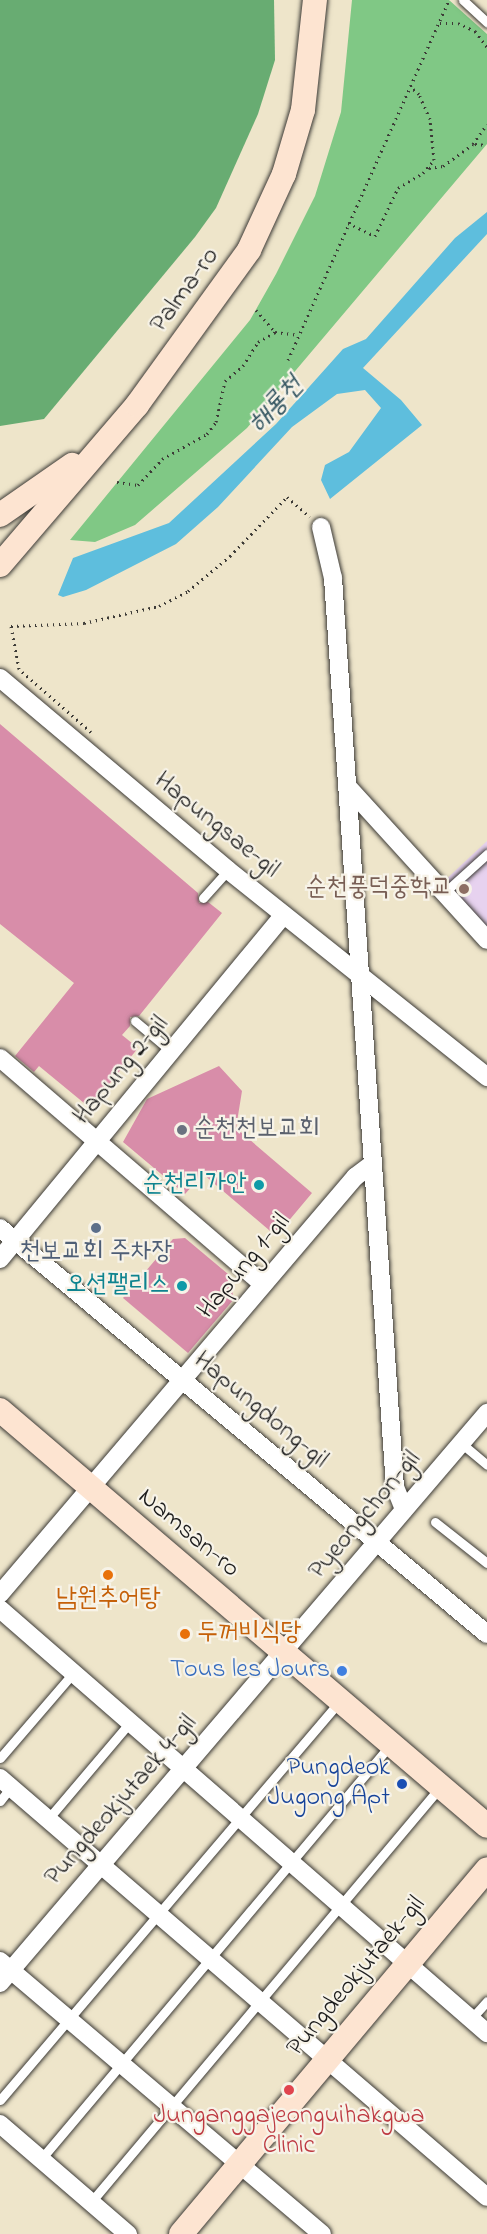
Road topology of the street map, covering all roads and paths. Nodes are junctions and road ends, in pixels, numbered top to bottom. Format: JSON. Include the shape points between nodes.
{"nodes":[{"id":1,"x":315,"y":0,"type":"edge"},
{"id":2,"x":463,"y":0,"type":"edge"},
{"id":3,"x":448,"y":2,"type":"dead end"},
{"id":4,"x":487,"y":22,"type":"edge"},
{"id":5,"x":440,"y":23,"type":"junction"},
{"id":6,"x":487,"y":47,"type":"edge"},
{"id":7,"x":411,"y":87,"type":"junction"},
{"id":8,"x":487,"y":124,"type":"edge"},
{"id":9,"x":473,"y":144,"type":"junction"},
{"id":10,"x":487,"y":145,"type":"edge"},
{"id":11,"x":428,"y":168,"type":"junction"},
{"id":12,"x":348,"y":223,"type":"junction"},
{"id":13,"x":256,"y":310,"type":"dead end"},
{"id":14,"x":275,"y":332,"type":"junction"},
{"id":15,"x":300,"y":335,"type":"junction"},
{"id":16,"x":288,"y":360,"type":"dead end"},
{"id":17,"x":116,"y":430,"type":"junction"},
{"id":18,"x":117,"y":482,"type":"dead end"},
{"id":19,"x":0,"y":515,"type":"edge"},
{"id":20,"x":321,"y":527,"type":"joint"},
{"id":21,"x":0,"y":565,"type":"edge"},
{"id":22,"x":1,"y":680,"type":"edge"},
{"id":23,"x":95,"y":740,"type":"dead end"},
{"id":24,"x":347,"y":786,"type":"junction"},
{"id":25,"x":487,"y":854,"type":"edge"},
{"id":26,"x":228,"y":870,"type":"junction"},
{"id":27,"x":445,"y":892,"type":"junction"},
{"id":28,"x":203,"y":897,"type":"dead end"},
{"id":29,"x":284,"y":915,"type":"junction"},
{"id":30,"x":487,"y":940,"type":"edge"},
{"id":31,"x":359,"y":973,"type":"junction"},
{"id":32,"x":135,"y":1021,"type":"dead end"},
{"id":33,"x":172,"y":1052,"type":"junction"},
{"id":34,"x":0,"y":1058,"type":"edge"},
{"id":35,"x":487,"y":1077,"type":"edge"},
{"id":36,"x":98,"y":1140,"type":"junction"},
{"id":37,"x":371,"y":1165,"type":"junction"},
{"id":38,"x":0,"y":1228,"type":"edge"},
{"id":39,"x":15,"y":1241,"type":"junction"},
{"id":40,"x":0,"y":1259,"type":"edge"},
{"id":41,"x":263,"y":1284,"type":"junction"},
{"id":42,"x":183,"y":1381,"type":"junction"},
{"id":43,"x":0,"y":1410,"type":"edge"},
{"id":44,"x":487,"y":1413,"type":"edge"},
{"id":45,"x":462,"y":1443,"type":"junction"},
{"id":46,"x":487,"y":1465,"type":"edge"},
{"id":47,"x":90,"y":1488,"type":"junction"},
{"id":48,"x":404,"y":1509,"type":"junction"},
{"id":49,"x":435,"y":1522,"type":"dead end"},
{"id":50,"x":377,"y":1542,"type":"junction"},
{"id":51,"x":487,"y":1563,"type":"edge"},
{"id":52,"x":0,"y":1594,"type":"edge"},
{"id":53,"x":0,"y":1609,"type":"edge"},
{"id":54,"x":487,"y":1634,"type":"edge"},
{"id":55,"x":284,"y":1653,"type":"junction"},
{"id":56,"x":73,"y":1673,"type":"junction"},
{"id":57,"x":341,"y":1700,"type":"junction"},
{"id":58,"x":131,"y":1721,"type":"junction"},
{"id":59,"x":391,"y":1744,"type":"junction"},
{"id":60,"x":0,"y":1758,"type":"edge"},
{"id":61,"x":185,"y":1767,"type":"junction"},
{"id":62,"x":441,"y":1786,"type":"junction"},
{"id":63,"x":4,"y":1789,"type":"edge"},
{"id":64,"x":241,"y":1816,"type":"junction"},
{"id":65,"x":48,"y":1819,"type":"junction"},
{"id":66,"x":487,"y":1826,"type":"edge"},
{"id":67,"x":291,"y":1861,"type":"junction"},
{"id":68,"x":101,"y":1865,"type":"junction"},
{"id":69,"x":487,"y":1869,"type":"edge"},
{"id":70,"x":342,"y":1905,"type":"junction"},
{"id":71,"x":156,"y":1913,"type":"junction"},
{"id":72,"x":208,"y":1959,"type":"junction"},
{"id":73,"x":406,"y":1962,"type":"junction"},
{"id":74,"x":4,"y":1972,"type":"edge"},
{"id":75,"x":487,"y":2001,"type":"edge"},
{"id":76,"x":259,"y":2003,"type":"junction"},
{"id":77,"x":67,"y":2018,"type":"junction"},
{"id":78,"x":471,"y":2019,"type":"junction"},
{"id":79,"x":487,"y":2033,"type":"edge"},
{"id":80,"x":324,"y":2060,"type":"junction"},
{"id":81,"x":120,"y":2064,"type":"junction"},
{"id":82,"x":0,"y":2100,"type":"edge"},
{"id":83,"x":171,"y":2107,"type":"junction"},
{"id":84,"x":0,"y":2124,"type":"edge"},
{"id":85,"x":40,"y":2159,"type":"junction"},
{"id":86,"x":239,"y":2165,"type":"junction"},
{"id":87,"x":487,"y":2198,"type":"edge"},
{"id":88,"x":91,"y":2202,"type":"junction"},
{"id":89,"x":128,"y":2234,"type":"edge"},
{"id":90,"x":181,"y":2234,"type":"edge"},
{"id":91,"x":322,"y":2234,"type":"edge"}],
"edges":[{"from":1,"to":17,"type":"street","name":"Palma-ro","via":[[303,110],[267,216],[236,271]]},
{"from":2,"to":4,"type":"lane"},
{"from":3,"to":5,"type":"path"},
{"from":5,"to":6,"type":"path","via":[[458,23],[475,32]]},
{"from":5,"to":7,"type":"path"},
{"from":7,"to":11,"type":"path","via":[[419,94],[430,119],[434,160]]},
{"from":7,"to":12,"type":"path"},
{"from":8,"to":9,"type":"path"},
{"from":9,"to":10,"type":"path"},
{"from":9,"to":11,"type":"path","via":[[443,166]]},
{"from":11,"to":12,"type":"path","via":[[401,184],[375,237]]},
{"from":12,"to":15,"type":"path"},
{"from":13,"to":14,"type":"path"},
{"from":14,"to":15,"type":"path"},
{"from":14,"to":18,"type":"path","via":[[258,342],[243,366],[225,381],[216,422],[207,434],[162,459],[138,485]]},
{"from":15,"to":16,"type":"path"},
{"from":17,"to":19,"type":"street","via":[[54,480]]},
{"from":17,"to":21,"type":"street","name":"Palma-ro"},
{"from":20,"to":23,"type":"path","via":[[286,496],[230,556],[188,591],[159,606],[84,622],[11,626],[19,669],[90,729]]},
{"from":20,"to":24,"type":"street","via":[[333,578]]},
{"from":22,"to":26,"type":"street","name":"Hapungsae-gil"},
{"from":24,"to":27,"type":"street"},
{"from":24,"to":31,"type":"street"},
{"from":25,"to":27,"type":"lane"},
{"from":26,"to":28,"type":"lane"},
{"from":26,"to":29,"type":"street","name":"Hapungsae-gil"},
{"from":27,"to":30,"type":"street"},
{"from":29,"to":31,"type":"street","name":"Hapungsae-gil"},
{"from":29,"to":33,"type":"street","name":"Hapung 2-gil"},
{"from":31,"to":35,"type":"street","name":"Hapungsae-gil"},
{"from":31,"to":37,"type":"street"},
{"from":32,"to":33,"type":"lane"},
{"from":33,"to":36,"type":"street","name":"Hapung 2-gil"},
{"from":34,"to":36,"type":"street"},
{"from":36,"to":39,"type":"street","name":"Hapung 2-gil"},
{"from":36,"to":41,"type":"street"},
{"from":37,"to":41,"type":"street","name":"Hapung 1-gil","via":[[355,1177]]},
{"from":37,"to":48,"type":"street","via":[[395,1487]]},
{"from":38,"to":39,"type":"street","name":"Hapungdong-gil"},
{"from":39,"to":40,"type":"street","name":"Hapung 2-gil"},
{"from":39,"to":42,"type":"street","name":"Hapungdong-gil"},
{"from":41,"to":42,"type":"street","name":"Hapung 1-gil"},
{"from":42,"to":47,"type":"street","name":"Hapung 1-gil"},
{"from":42,"to":50,"type":"street","name":"Hapungdong-gil"},
{"from":43,"to":47,"type":"street","name":"Namsan-ro"},
{"from":44,"to":45,"type":"street","name":"Pyeongchon-gil"},
{"from":45,"to":46,"type":"lane"},
{"from":45,"to":48,"type":"street","name":"Pyeongchon-gil"},
{"from":47,"to":52,"type":"street","name":"Hapung 1-gil"},
{"from":47,"to":55,"type":"street","name":"Namsan-ro"},
{"from":48,"to":50,"type":"street","name":"Pyeongchon-gil"},
{"from":49,"to":51,"type":"lane"},
{"from":50,"to":54,"type":"street","name":"Hapungdong-gil"},
{"from":50,"to":55,"type":"street","name":"Pyeongchon-gil"},
{"from":53,"to":56,"type":"street"},
{"from":55,"to":57,"type":"street","name":"Namsan-ro"},
{"from":55,"to":61,"type":"street","name":"Pungdeokjutaek 4-gil"},
{"from":56,"to":58,"type":"street"},
{"from":56,"to":60,"type":"lane"},
{"from":57,"to":59,"type":"street","name":"Namsan-ro"},
{"from":57,"to":64,"type":"lane"},
{"from":58,"to":61,"type":"street"},
{"from":58,"to":65,"type":"lane"},
{"from":59,"to":62,"type":"street","name":"Namsan-ro"},
{"from":59,"to":67,"type":"lane"},
{"from":61,"to":64,"type":"street"},
{"from":61,"to":68,"type":"street","name":"Pungdeokjutaek 4-gil"},
{"from":62,"to":66,"type":"street","name":"Namsan-ro"},
{"from":62,"to":70,"type":"lane"},
{"from":63,"to":65,"type":"street"},
{"from":64,"to":67,"type":"street"},
{"from":64,"to":71,"type":"lane"},
{"from":65,"to":68,"type":"street"},
{"from":67,"to":70,"type":"street"},
{"from":67,"to":72,"type":"lane"},
{"from":68,"to":71,"type":"street"},
{"from":68,"to":74,"type":"street","name":"Pungdeokjutaek 4-gil"},
{"from":69,"to":73,"type":"street","name":"Pungdeokjutaek-gil"},
{"from":70,"to":73,"type":"street"},
{"from":70,"to":76,"type":"lane"},
{"from":71,"to":72,"type":"street"},
{"from":71,"to":77,"type":"lane"},
{"from":72,"to":76,"type":"street"},
{"from":72,"to":81,"type":"lane"},
{"from":73,"to":78,"type":"street"},
{"from":73,"to":80,"type":"street","name":"Pungdeokjutaek-gil"},
{"from":74,"to":77,"type":"street"},
{"from":75,"to":78,"type":"lane"},
{"from":76,"to":80,"type":"street"},
{"from":76,"to":83,"type":"lane"},
{"from":77,"to":81,"type":"street"},
{"from":77,"to":82,"type":"lane"},
{"from":78,"to":79,"type":"street"},
{"from":80,"to":86,"type":"street","name":"Pungdeokjutaek-gil"},
{"from":80,"to":87,"type":"street"},
{"from":81,"to":83,"type":"street"},
{"from":81,"to":85,"type":"lane"},
{"from":83,"to":86,"type":"street"},
{"from":83,"to":88,"type":"lane"},
{"from":84,"to":85,"type":"street"},
{"from":85,"to":88,"type":"street"},
{"from":86,"to":90,"type":"street","name":"Pungdeokjutaek-gil"},
{"from":86,"to":91,"type":"street"},
{"from":88,"to":89,"type":"street"}]}
